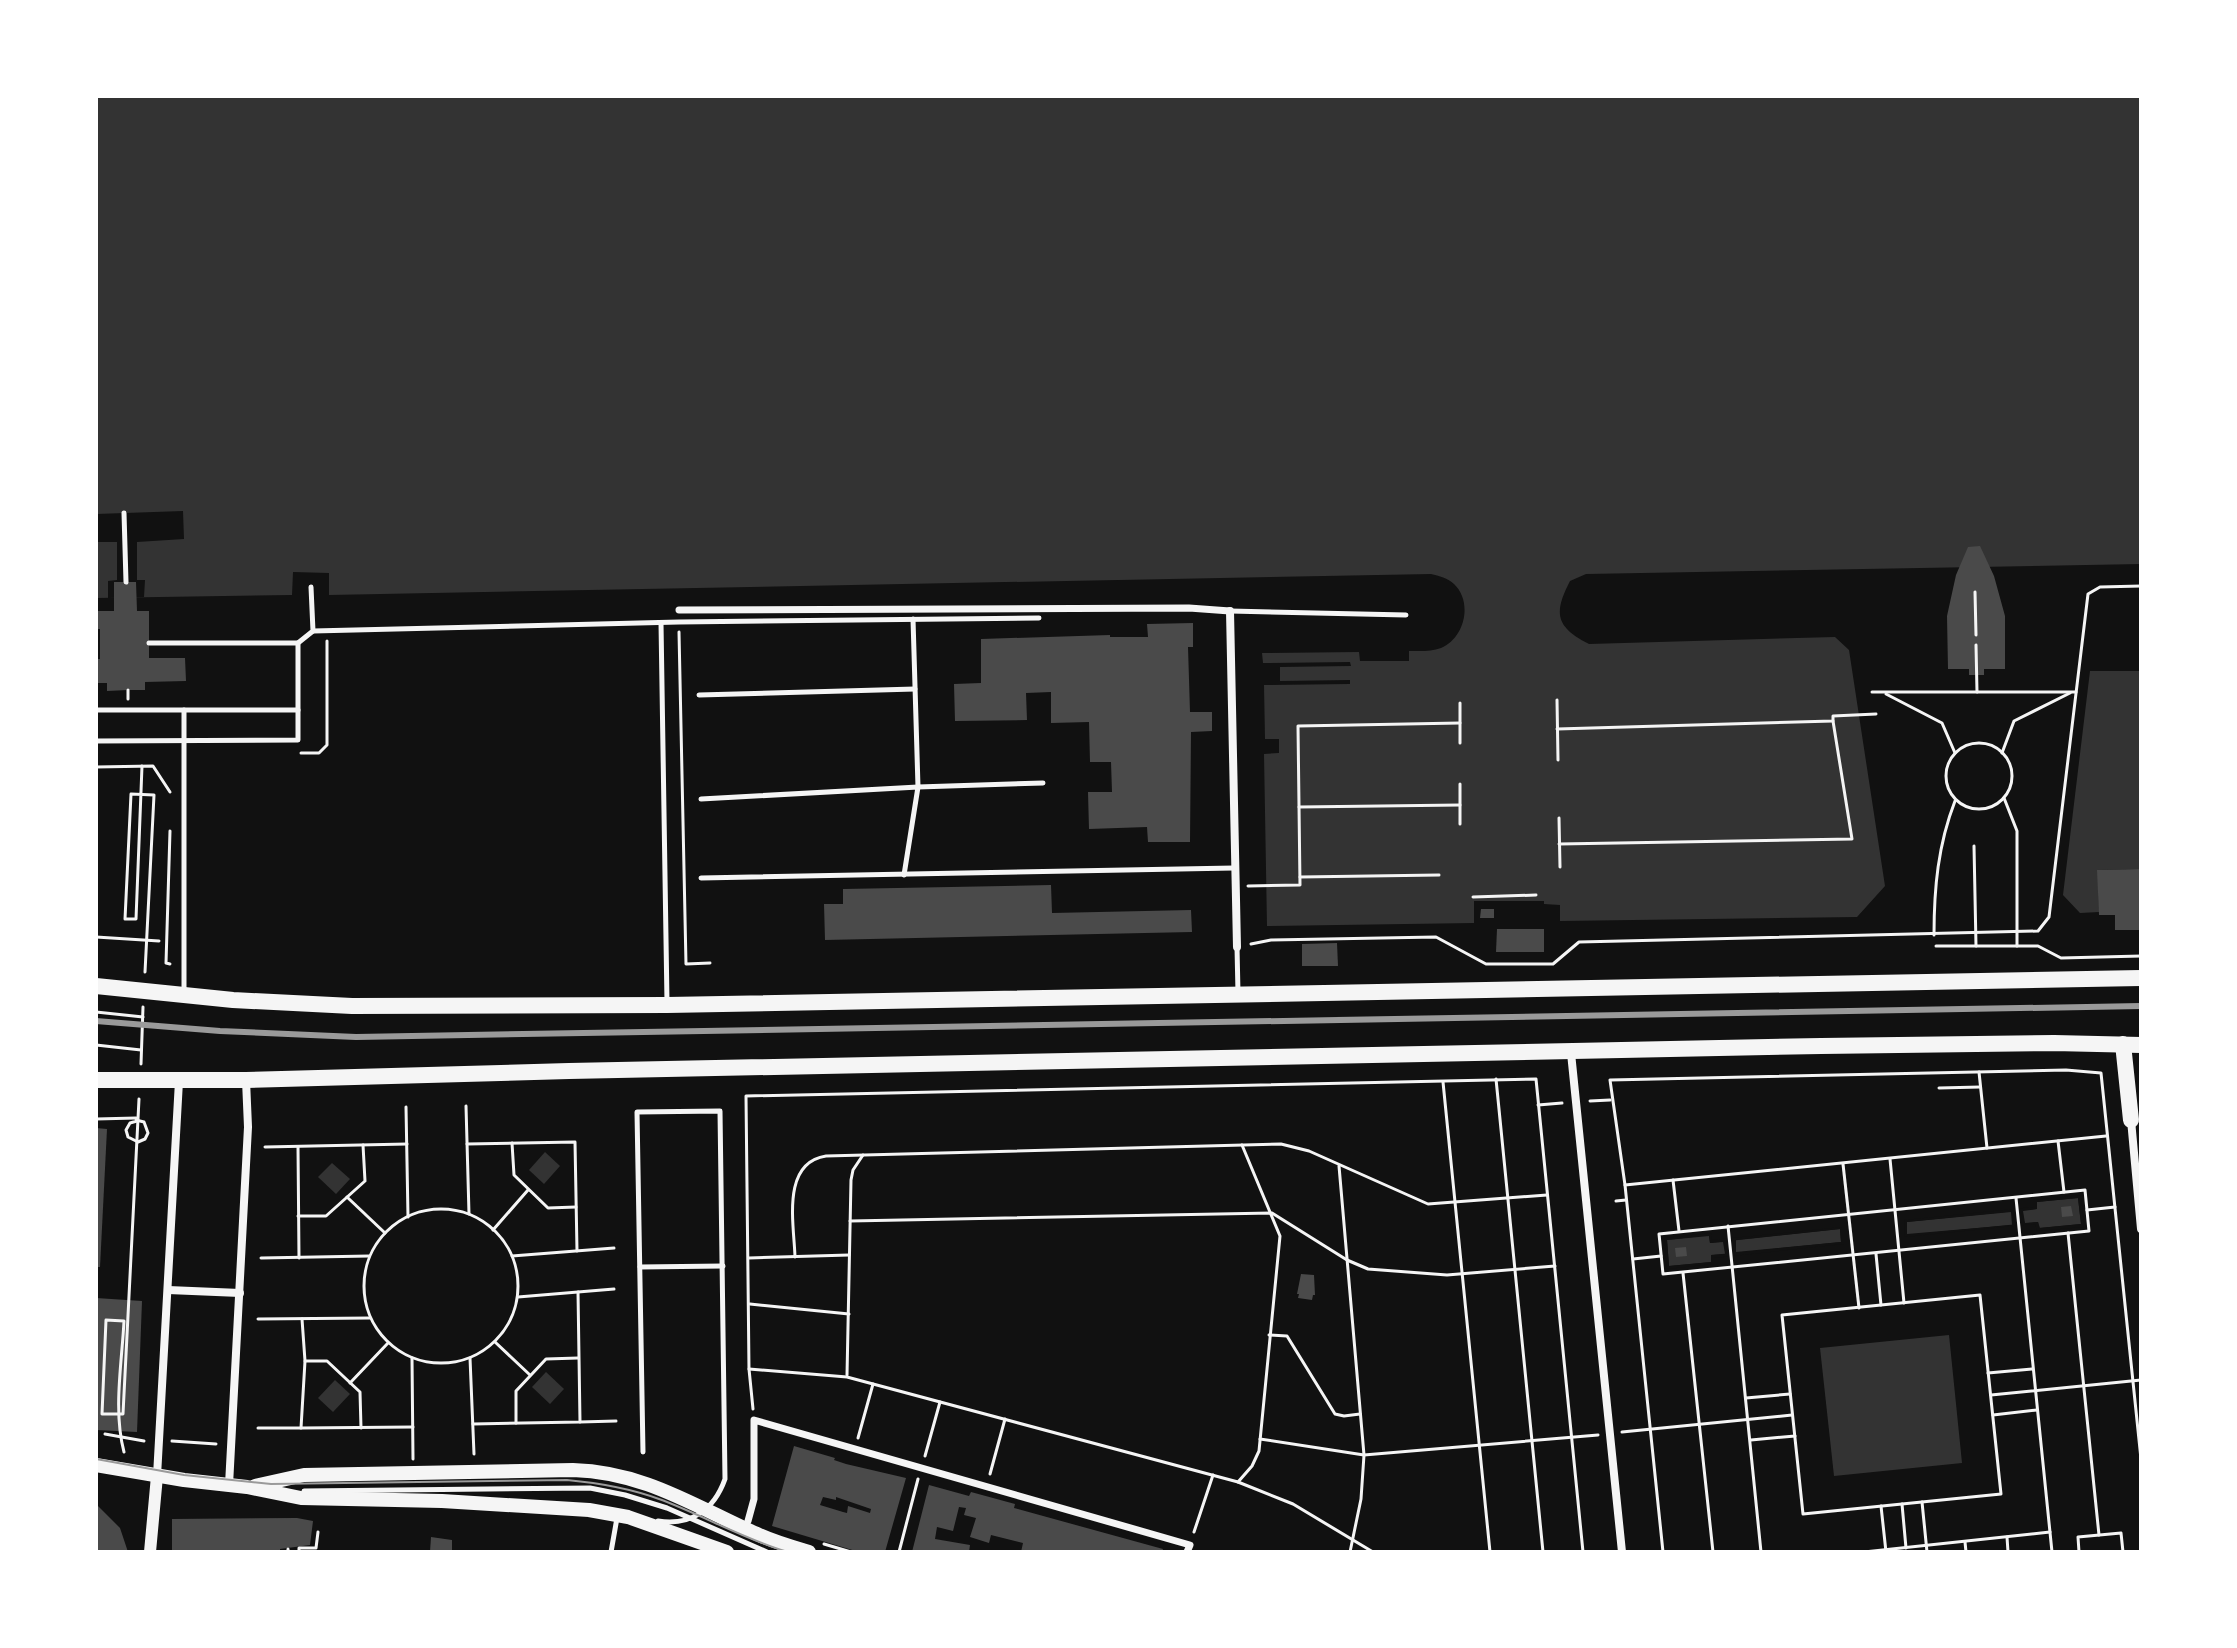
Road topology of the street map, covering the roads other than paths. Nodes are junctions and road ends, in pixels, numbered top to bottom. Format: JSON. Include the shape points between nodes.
{"nodes":[{"id":1,"x":124,"y":513,"type":"dead end"},
{"id":2,"x":126,"y":582,"type":"dead end"},
{"id":3,"x":311,"y":587,"type":"dead end"},
{"id":4,"x":679,"y":610,"type":"dead end"},
{"id":5,"x":1230,"y":611,"type":"junction"},
{"id":6,"x":1406,"y":615,"type":"dead end"},
{"id":7,"x":1039,"y":618,"type":"dead end"},
{"id":8,"x":913,"y":619,"type":"junction"},
{"id":9,"x":661,"y":623,"type":"junction"},
{"id":10,"x":313,"y":631,"type":"junction"},
{"id":11,"x":149,"y":643,"type":"dead end"},
{"id":12,"x":298,"y":643,"type":"junction"},
{"id":13,"x":915,"y":689,"type":"junction"},
{"id":14,"x":699,"y":695,"type":"dead end"},
{"id":15,"x":96,"y":710,"type":"edge"},
{"id":16,"x":184,"y":710,"type":"junction"},
{"id":17,"x":298,"y":710,"type":"junction"},
{"id":18,"x":183,"y":740,"type":"junction"},
{"id":19,"x":96,"y":741,"type":"edge"},
{"id":20,"x":1043,"y":783,"type":"dead end"},
{"id":21,"x":918,"y":787,"type":"junction"},
{"id":22,"x":701,"y":799,"type":"dead end"},
{"id":23,"x":1235,"y":868,"type":"junction"},
{"id":24,"x":904,"y":875,"type":"junction"},
{"id":25,"x":701,"y":878,"type":"dead end"},
{"id":26,"x":1237,"y":947,"type":"joint"},
{"id":27,"x":2141,"y":978,"type":"edge"},
{"id":28,"x":96,"y":986,"type":"edge"},
{"id":29,"x":1238,"y":994,"type":"junction"},
{"id":30,"x":184,"y":996,"type":"junction"},
{"id":31,"x":667,"y":1005,"type":"junction"},
{"id":32,"x":2123,"y":1044,"type":"junction"},
{"id":33,"x":2141,"y":1045,"type":"edge"},
{"id":34,"x":1571,"y":1053,"type":"junction"},
{"id":35,"x":96,"y":1080,"type":"edge"},
{"id":36,"x":246,"y":1080,"type":"junction"},
{"id":37,"x":179,"y":1081,"type":"junction"},
{"id":38,"x":2131,"y":1120,"type":"joint"},
{"id":39,"x":2141,"y":1229,"type":"edge"},
{"id":40,"x":723,"y":1266,"type":"junction"},
{"id":41,"x":640,"y":1267,"type":"junction"},
{"id":42,"x":168,"y":1290,"type":"junction"},
{"id":43,"x":240,"y":1293,"type":"junction"},
{"id":44,"x":643,"y":1452,"type":"dead end"},
{"id":45,"x":96,"y":1465,"type":"edge"},
{"id":46,"x":157,"y":1476,"type":"junction"},
{"id":47,"x":229,"y":1485,"type":"junction"},
{"id":48,"x":247,"y":1487,"type":"junction"},
{"id":49,"x":280,"y":1494,"type":"junction"},
{"id":50,"x":706,"y":1510,"type":"junction"},
{"id":51,"x":623,"y":1516,"type":"junction"},
{"id":52,"x":692,"y":1520,"type":"junction"},
{"id":53,"x":738,"y":1535,"type":"edge"},
{"id":54,"x":1188,"y":1549,"type":"edge"},
{"id":55,"x":150,"y":1552,"type":"edge"},
{"id":56,"x":611,"y":1552,"type":"edge"},
{"id":57,"x":767,"y":1552,"type":"edge"},
{"id":58,"x":809,"y":1552,"type":"edge"},
{"id":59,"x":1622,"y":1552,"type":"edge"}],
"edges":[{"from":1,"to":2,"type":"lane"},
{"from":3,"to":10,"type":"lane"},
{"from":4,"to":5,"type":"street"},
{"from":5,"to":6,"type":"lane"},
{"from":5,"to":23,"type":"street"},
{"from":7,"to":8,"type":"lane"},
{"from":8,"to":9,"type":"lane"},
{"from":8,"to":13,"type":"lane"},
{"from":9,"to":10,"type":"lane"},
{"from":9,"to":31,"type":"lane"},
{"from":10,"to":12,"type":"lane"},
{"from":11,"to":12,"type":"lane"},
{"from":12,"to":17,"type":"lane"},
{"from":13,"to":14,"type":"lane"},
{"from":13,"to":21,"type":"lane"},
{"from":15,"to":16,"type":"lane"},
{"from":16,"to":17,"type":"lane"},
{"from":16,"to":18,"type":"lane"},
{"from":17,"to":18,"type":"lane","via":[[298,740]]},
{"from":18,"to":19,"type":"lane"},
{"from":18,"to":30,"type":"lane"},
{"from":20,"to":21,"type":"lane"},
{"from":21,"to":22,"type":"lane"},
{"from":21,"to":24,"type":"lane"},
{"from":23,"to":24,"type":"lane"},
{"from":23,"to":26,"type":"street"},
{"from":24,"to":25,"type":"lane"},
{"from":26,"to":29,"type":"lane"},
{"from":27,"to":29,"type":"main road"},
{"from":28,"to":30,"type":"main road"},
{"from":29,"to":31,"type":"main road"},
{"from":30,"to":31,"type":"main road","via":[[352,1006]]},
{"from":32,"to":33,"type":"main road"},
{"from":32,"to":34,"type":"main road"},
{"from":32,"to":38,"type":"main road"},
{"from":34,"to":36,"type":"main road"},
{"from":34,"to":59,"type":"street"},
{"from":35,"to":37,"type":"main road"},
{"from":36,"to":37,"type":"main road"},
{"from":36,"to":43,"type":"street"},
{"from":37,"to":42,"type":"street"},
{"from":38,"to":39,"type":"street"},
{"from":40,"to":41,"type":"lane"},
{"from":40,"to":41,"type":"lane","via":[[720,1111],[637,1112]]},
{"from":40,"to":50,"type":"lane","via":[[727,1462],[721,1490]]},
{"from":41,"to":44,"type":"lane"},
{"from":42,"to":43,"type":"street"},
{"from":42,"to":46,"type":"street"},
{"from":43,"to":47,"type":"street"},
{"from":45,"to":46,"type":"main road"},
{"from":46,"to":47,"type":"main road"},
{"from":46,"to":55,"type":"street"},
{"from":47,"to":48,"type":"main road"},
{"from":48,"to":49,"type":"main road"},
{"from":48,"to":50,"type":"main road","via":[[304,1475],[573,1470],[645,1482]]},
{"from":49,"to":51,"type":"main road","via":[[532,1505]]},
{"from":49,"to":52,"type":"lane","via":[[575,1487],[625,1495]]},
{"from":50,"to":52,"type":"lane"},
{"from":50,"to":53,"type":"main road"},
{"from":51,"to":52,"type":"lane","via":[[672,1523]]},
{"from":51,"to":53,"type":"main road"},
{"from":51,"to":56,"type":"lane"},
{"from":52,"to":53,"type":"lane"},
{"from":53,"to":54,"type":"street","via":[[754,1499],[754,1420]]},
{"from":53,"to":57,"type":"lane"},
{"from":53,"to":58,"type":"main road"}]}
